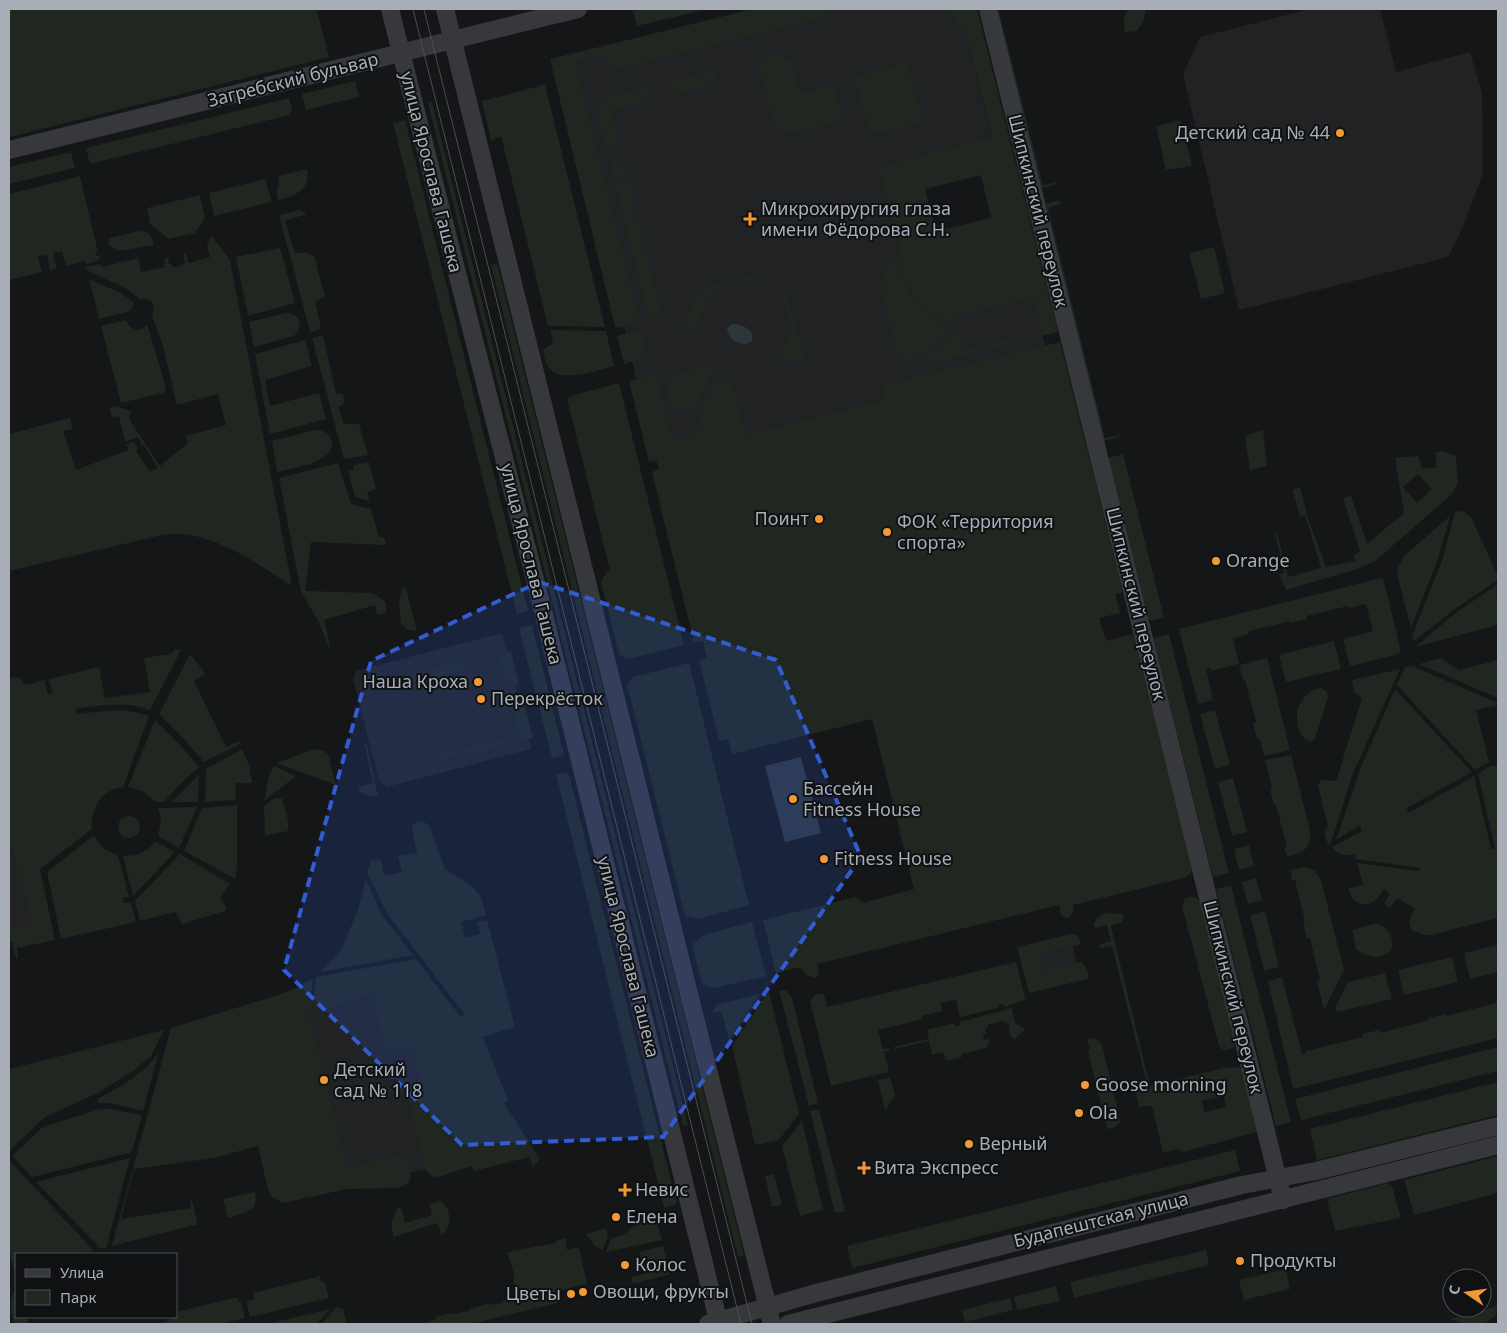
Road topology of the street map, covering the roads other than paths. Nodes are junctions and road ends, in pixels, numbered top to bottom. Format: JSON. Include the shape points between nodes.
{"nodes":[{"id":1,"x":390,"y":9,"type":"edge"},
{"id":2,"x":445,"y":9,"type":"edge"},
{"id":3,"x":578,"y":9,"type":"edge"},
{"id":4,"x":988,"y":9,"type":"edge"},
{"id":5,"x":453,"y":40,"type":"junction"},
{"id":6,"x":401,"y":53,"type":"junction"},
{"id":7,"x":9,"y":150,"type":"edge"},
{"id":8,"x":1498,"y":1126,"type":"edge"},
{"id":9,"x":1498,"y":1145,"type":"edge"},
{"id":10,"x":1278,"y":1178,"type":"junction"},
{"id":11,"x":1283,"y":1200,"type":"junction"},
{"id":12,"x":768,"y":1307,"type":"junction"},
{"id":13,"x":714,"y":1323,"type":"edge"},
{"id":14,"x":772,"y":1324,"type":"edge"},
{"id":15,"x":788,"y":1324,"type":"edge"}],
"edges":[{"from":1,"to":6,"type":"street","name":"улица Ярослава Гашека"},
{"from":2,"to":5,"type":"street"},
{"from":3,"to":5,"type":"street","name":"Загребский бульвар"},
{"from":4,"to":10,"type":"street","name":"Шипкинский переулок"},
{"from":5,"to":6,"type":"street","name":"Загребский бульвар"},
{"from":5,"to":12,"type":"street"},
{"from":6,"to":7,"type":"street","name":"Загребский бульвар"},
{"from":6,"to":13,"type":"street","name":"улица Ярослава Гашека","via":[[539,596]]},
{"from":8,"to":10,"type":"street","name":"Будапештская улица"},
{"from":9,"to":11,"type":"street","name":"Будапештская улица"},
{"from":10,"to":11,"type":"street","name":"Шипкинский переулок"},
{"from":10,"to":12,"type":"street","name":"Будапештская улица","via":[[1242,1184]]},
{"from":11,"to":15,"type":"street","name":"Будапештская улица"},
{"from":12,"to":13,"type":"street","name":"Будапештская улица"},
{"from":12,"to":14,"type":"street"}]}
